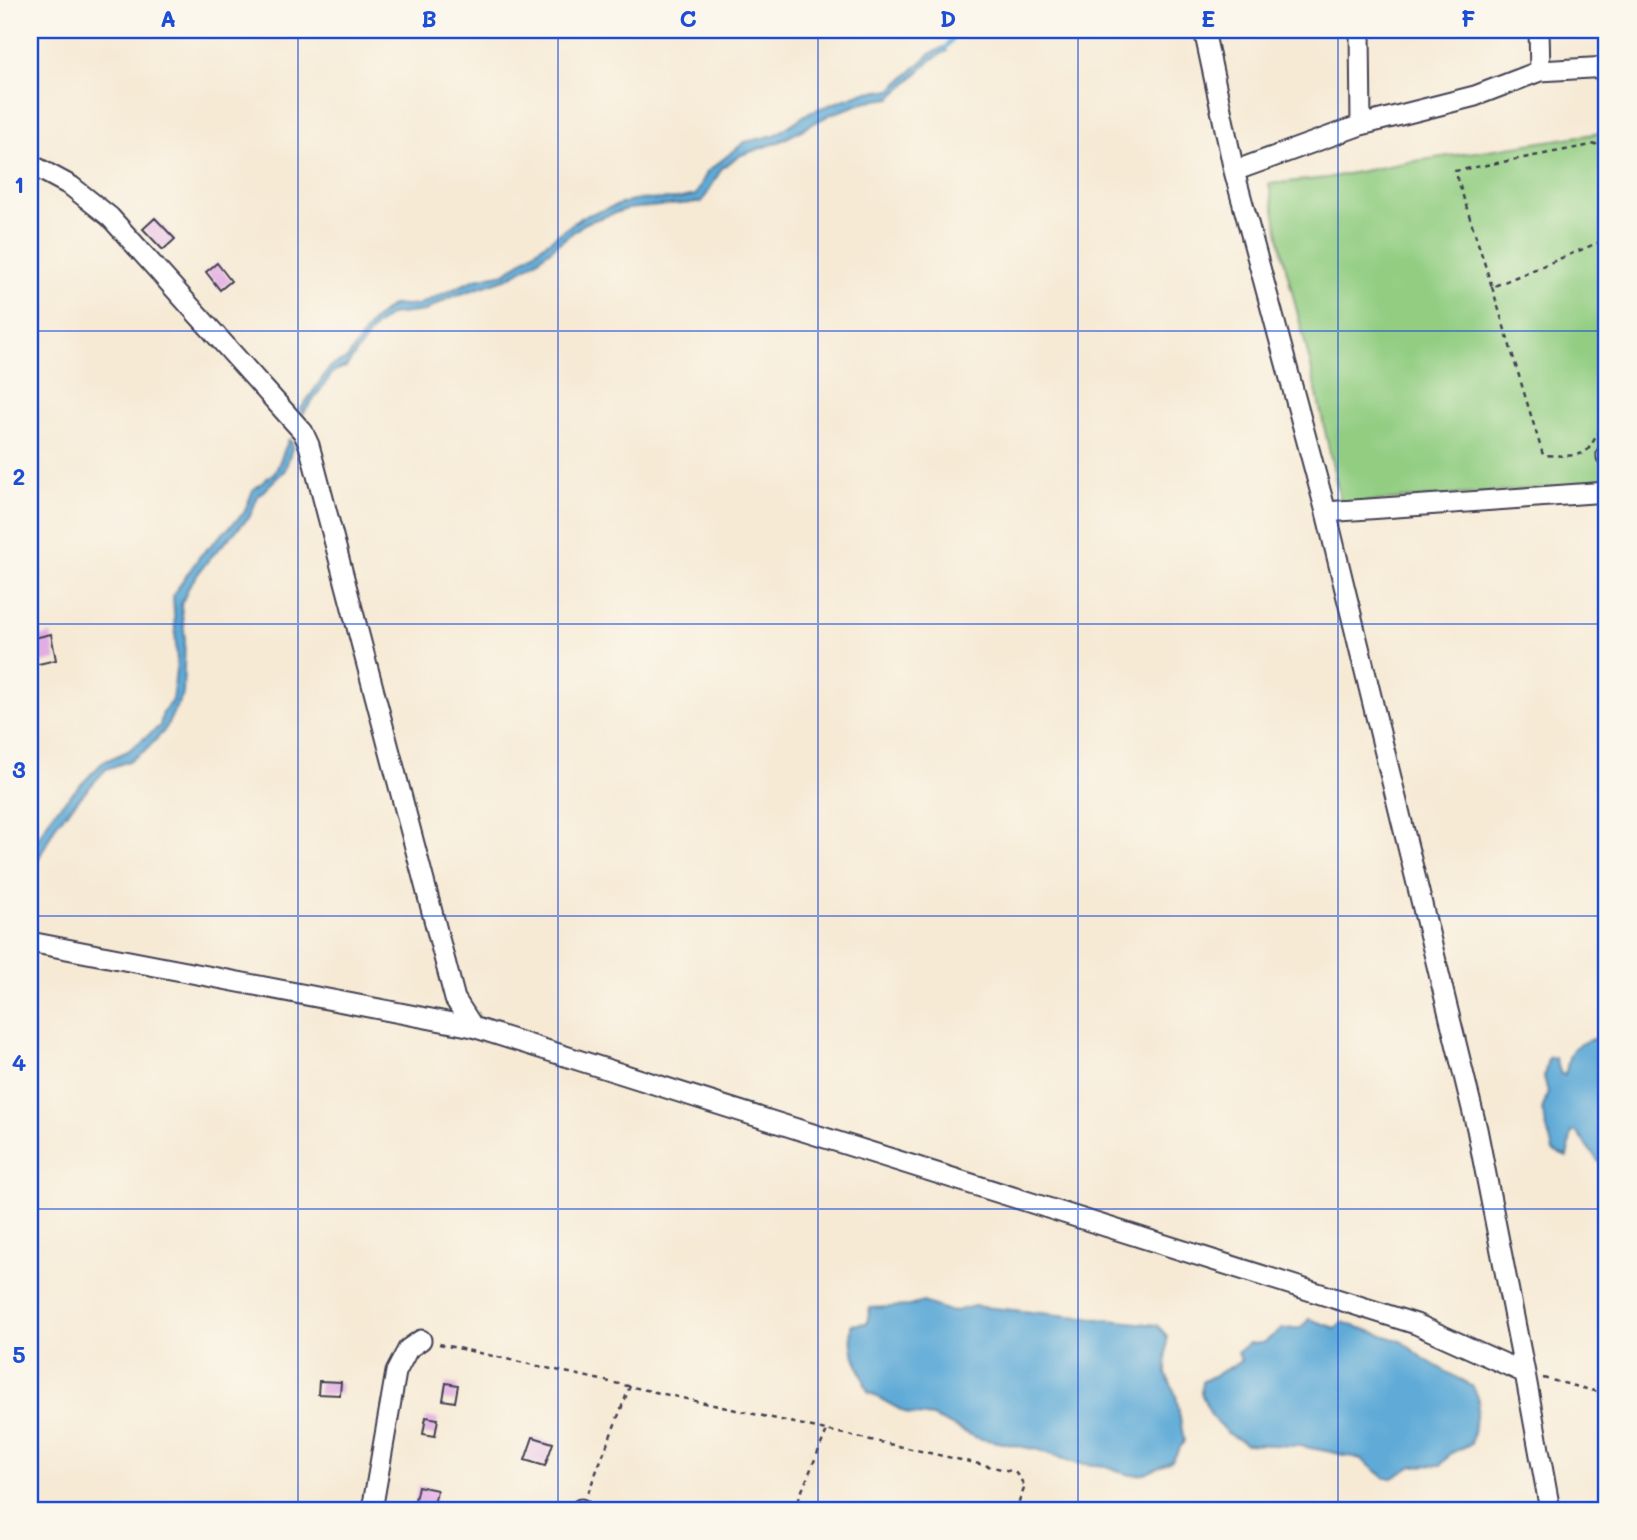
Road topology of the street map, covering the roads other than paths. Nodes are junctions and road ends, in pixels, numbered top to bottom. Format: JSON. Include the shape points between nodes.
{"nodes":[{"id":1,"x":1204,"y":30,"type":"edge"},
{"id":2,"x":1360,"y":30,"type":"edge"},
{"id":3,"x":1539,"y":30,"type":"edge"},
{"id":4,"x":1607,"y":67,"type":"edge"},
{"id":5,"x":1540,"y":71,"type":"junction"},
{"id":6,"x":1361,"y":125,"type":"junction"},
{"id":7,"x":30,"y":164,"type":"edge"},
{"id":8,"x":1234,"y":171,"type":"junction"},
{"id":9,"x":1607,"y":492,"type":"edge"},
{"id":10,"x":1326,"y":512,"type":"junction"},
{"id":11,"x":30,"y":942,"type":"edge"},
{"id":12,"x":473,"y":1027,"type":"junction"},
{"id":13,"x":421,"y":1340,"type":"road end"},
{"id":14,"x":1525,"y":1373,"type":"junction"},
{"id":15,"x":372,"y":1510,"type":"edge"},
{"id":16,"x":1550,"y":1510,"type":"edge"}],
"edges":[{"from":1,"to":8,"type":"street"},
{"from":2,"to":6,"type":"street"},
{"from":3,"to":5,"type":"street"},
{"from":4,"to":5,"type":"street"},
{"from":5,"to":6,"type":"street","via":[[1475,96]]},
{"from":6,"to":8,"type":"street"},
{"from":7,"to":12,"type":"street","via":[[71,186],[110,217],[298,427],[309,445],[455,999]]},
{"from":8,"to":10,"type":"street"},
{"from":9,"to":10,"type":"street"},
{"from":10,"to":14,"type":"street","via":[[1477,1129]]},
{"from":11,"to":12,"type":"street"},
{"from":12,"to":14,"type":"street","via":[[1416,1324]]},
{"from":13,"to":15,"type":"street","via":[[408,1349],[396,1372]]},
{"from":14,"to":16,"type":"street"}]}
